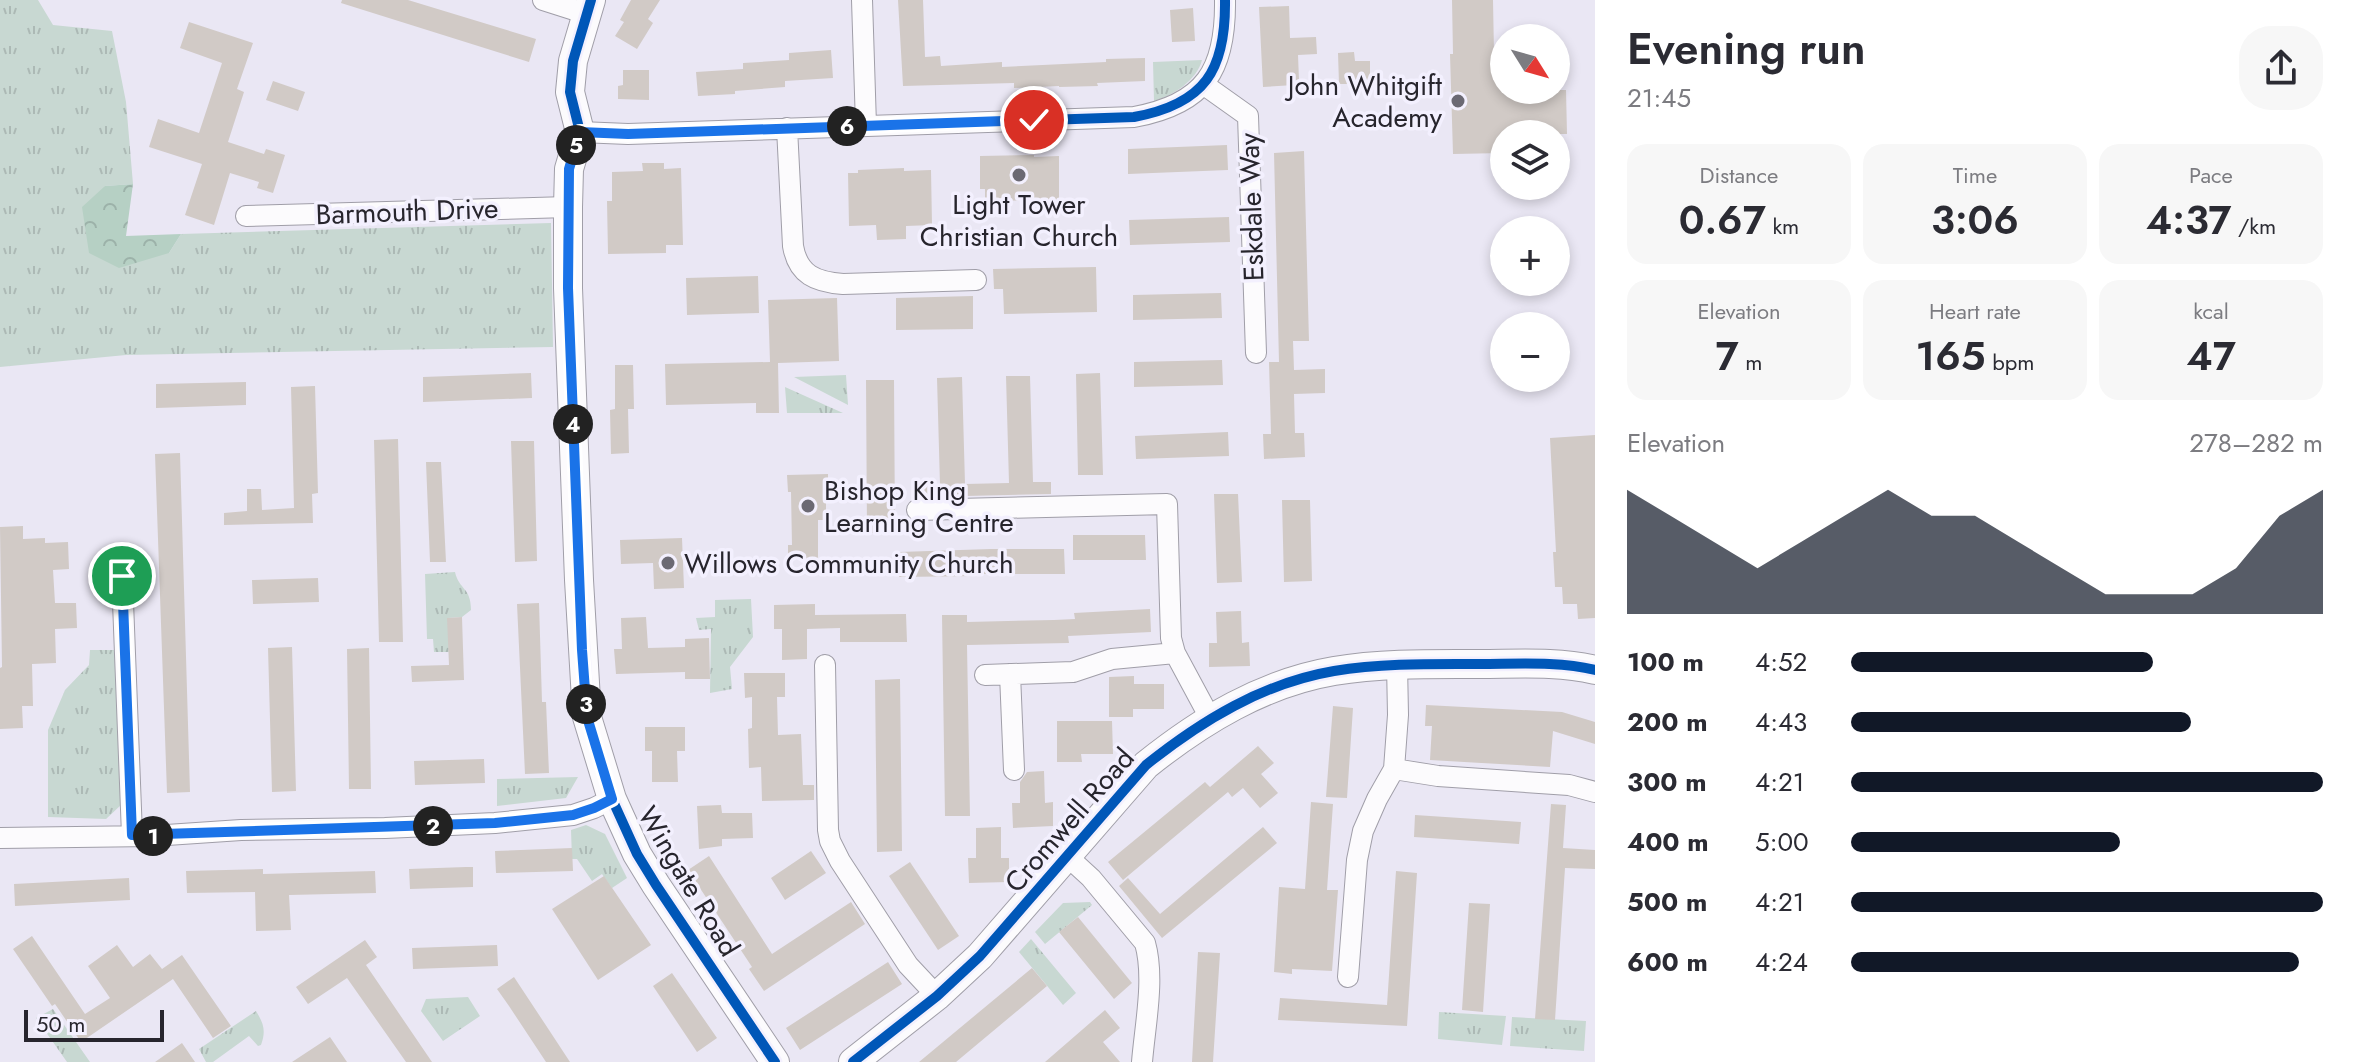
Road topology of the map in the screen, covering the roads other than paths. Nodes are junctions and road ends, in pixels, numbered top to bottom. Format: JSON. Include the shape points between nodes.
{"nodes":[{"id":1,"x":543,"y":0,"type":"edge"},
{"id":2,"x":862,"y":0,"type":"edge"},
{"id":3,"x":1225,"y":0,"type":"edge"},
{"id":4,"x":589,"y":7,"type":"edge"},
{"id":5,"x":1203,"y":84,"type":"junction"},
{"id":6,"x":866,"y":125,"type":"junction"},
{"id":7,"x":787,"y":128,"type":"junction"},
{"id":8,"x":580,"y":132,"type":"junction"},
{"id":9,"x":568,"y":207,"type":"junction"},
{"id":10,"x":246,"y":216,"type":"dead end"},
{"id":11,"x":976,"y":280,"type":"dead end"},
{"id":12,"x":1256,"y":353,"type":"dead end"},
{"id":13,"x":917,"y":510,"type":"dead end"},
{"id":14,"x":122,"y":576,"type":"dead end"},
{"id":15,"x":1175,"y":653,"type":"junction"},
{"id":16,"x":1397,"y":664,"type":"junction"},
{"id":17,"x":825,"y":665,"type":"dead end"},
{"id":18,"x":1595,"y":670,"type":"edge"},
{"id":19,"x":1010,"y":674,"type":"junction"},
{"id":20,"x":985,"y":675,"type":"dead end"},
{"id":21,"x":1210,"y":718,"type":"junction"},
{"id":22,"x":1394,"y":769,"type":"junction"},
{"id":23,"x":1014,"y":770,"type":"dead end"},
{"id":24,"x":1595,"y":792,"type":"edge"},
{"id":25,"x":612,"y":799,"type":"junction"},
{"id":26,"x":132,"y":835,"type":"junction"},
{"id":27,"x":0,"y":838,"type":"edge"},
{"id":28,"x":1067,"y":856,"type":"junction"},
{"id":29,"x":1348,"y":977,"type":"dead end"},
{"id":30,"x":937,"y":996,"type":"junction"},
{"id":31,"x":775,"y":1062,"type":"edge"},
{"id":32,"x":853,"y":1062,"type":"edge"},
{"id":33,"x":1142,"y":1062,"type":"edge"}],
"edges":[{"from":1,"to":4,"type":"street"},
{"from":2,"to":6,"type":"street"},
{"from":3,"to":5,"type":"street","via":[[1221,49]]},
{"from":4,"to":8,"type":"street","via":[[570,92]]},
{"from":5,"to":6,"type":"street","via":[[1183,101],[1134,117]]},
{"from":5,"to":12,"type":"street","name":"Eskdale Way","via":[[1248,116]]},
{"from":6,"to":7,"type":"street"},
{"from":7,"to":8,"type":"street"},
{"from":7,"to":11,"type":"street","via":[[795,259],[814,279]]},
{"from":8,"to":9,"type":"street","name":"Wingate Road","via":[[569,169]]},
{"from":9,"to":10,"type":"street","name":"Barmouth Drive"},
{"from":9,"to":25,"type":"street","name":"Wingate Road","via":[[582,650],[587,717]]},
{"from":13,"to":15,"type":"street","via":[[1167,504]]},
{"from":14,"to":26,"type":"street"},
{"from":15,"to":19,"type":"street","via":[[1112,659],[1073,672]]},
{"from":15,"to":21,"type":"street"},
{"from":16,"to":18,"type":"street","name":"Cromwell Road"},
{"from":16,"to":21,"type":"street","name":"Cromwell Road","via":[[1310,676]]},
{"from":16,"to":22,"type":"street"},
{"from":17,"to":30,"type":"street","via":[[830,841],[908,965]]},
{"from":19,"to":20,"type":"street"},
{"from":19,"to":23,"type":"street"},
{"from":21,"to":28,"type":"street","name":"Cromwell Road","via":[[1146,765]]},
{"from":22,"to":24,"type":"street"},
{"from":22,"to":29,"type":"street","via":[[1363,831]]},
{"from":25,"to":26,"type":"street","via":[[573,815],[495,823]]},
{"from":25,"to":31,"type":"street","name":"Wingate Road","via":[[656,885]]},
{"from":26,"to":27,"type":"street"},
{"from":28,"to":30,"type":"street","name":"Cromwell Road","via":[[982,954]]},
{"from":28,"to":33,"type":"street","via":[[1145,943],[1149,975]]},
{"from":30,"to":32,"type":"street","name":"Cromwell Road"}]}
